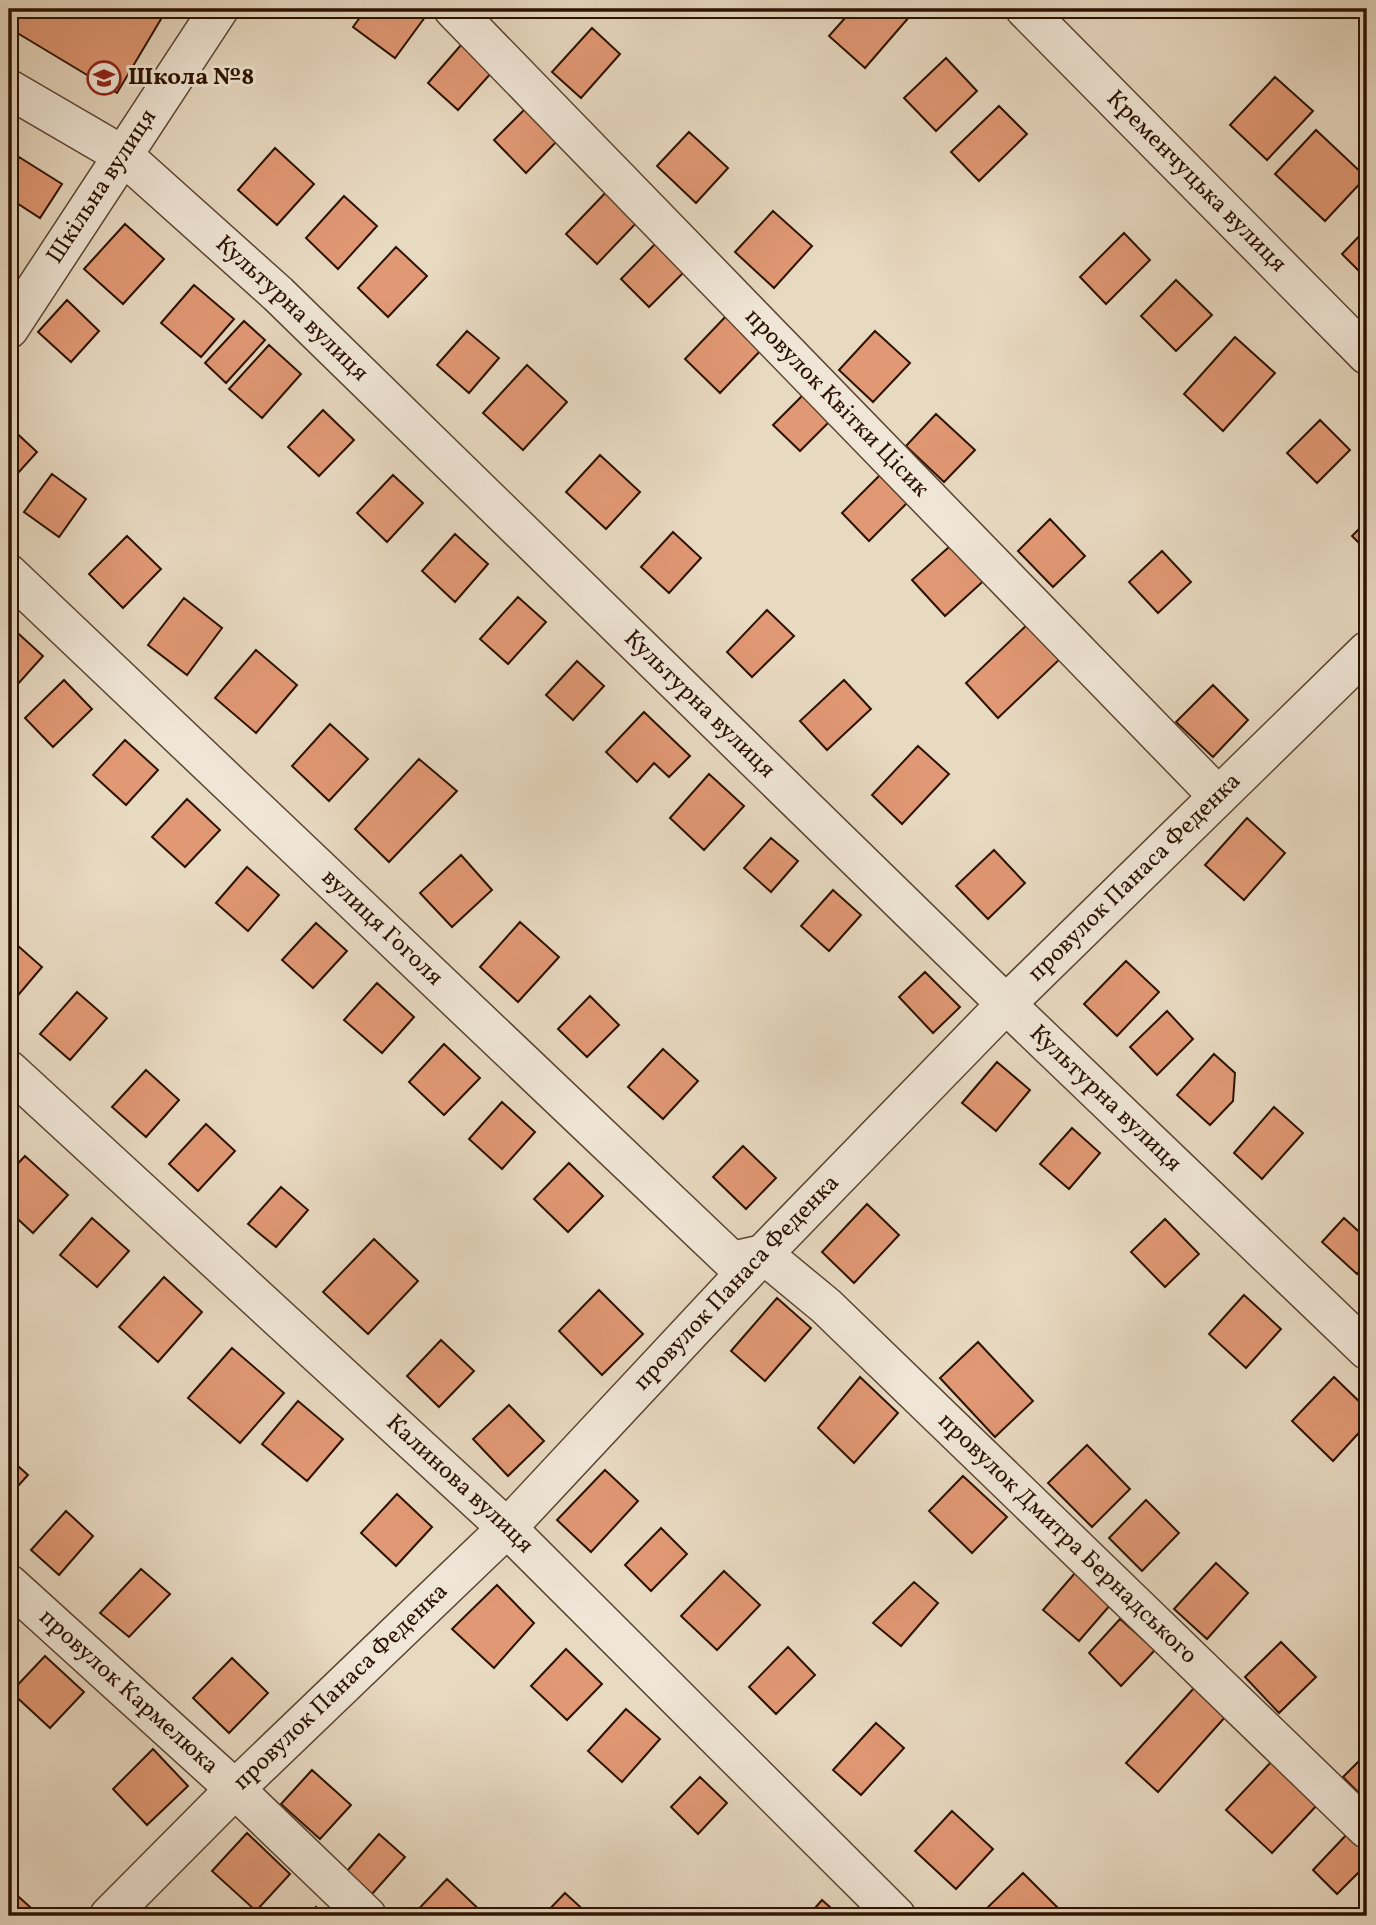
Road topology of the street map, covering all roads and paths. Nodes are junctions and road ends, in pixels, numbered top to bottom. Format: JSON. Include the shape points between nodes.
{"nodes":[{"id":1,"x":219,"y":9,"type":"edge"},
{"id":2,"x":453,"y":9,"type":"edge"},
{"id":3,"x":1025,"y":9,"type":"edge"},
{"id":4,"x":9,"y":89,"type":"edge"},
{"id":5,"x":124,"y":156,"type":"junction"},
{"id":6,"x":9,"y":329,"type":"edge"},
{"id":7,"x":1367,"y":355,"type":"edge"},
{"id":8,"x":9,"y":574,"type":"edge"},
{"id":9,"x":1367,"y":651,"type":"edge"},
{"id":10,"x":1219,"y":796,"type":"junction"},
{"id":11,"x":1006,"y":1004,"type":"junction"},
{"id":12,"x":9,"y":1070,"type":"edge"},
{"id":13,"x":763,"y":1254,"type":"junction"},
{"id":14,"x":1367,"y":1350,"type":"edge"},
{"id":15,"x":507,"y":1528,"type":"junction"},
{"id":16,"x":9,"y":1584,"type":"edge"},
{"id":17,"x":235,"y":1789,"type":"junction"},
{"id":18,"x":1367,"y":1829,"type":"edge"},
{"id":19,"x":109,"y":1916,"type":"edge"},
{"id":20,"x":367,"y":1916,"type":"edge"},
{"id":21,"x":896,"y":1916,"type":"edge"}],
"edges":[{"from":1,"to":5,"type":"street","name":"Шкільна вулиця"},
{"from":2,"to":10,"type":"street","name":"провулок Квітки Цісик"},
{"from":3,"to":7,"type":"street","name":"Кременчуцька вулиця"},
{"from":4,"to":5,"type":"street","name":"Культурна вулиця"},
{"from":5,"to":6,"type":"street","name":"Шкільна вулиця"},
{"from":5,"to":11,"type":"street","name":"Культурна вулиця","via":[[278,294]]},
{"from":8,"to":13,"type":"street","name":"вулиця Гоголя","via":[[732,1261]]},
{"from":9,"to":10,"type":"street","name":"провулок Панаса Феденка"},
{"from":10,"to":11,"type":"street","name":"провулок Панаса Феденка"},
{"from":11,"to":13,"type":"street","name":"провулок Панаса Феденка"},
{"from":11,"to":14,"type":"street","name":"Культурна вулиця"},
{"from":12,"to":15,"type":"street","name":"Калинова вулиця"},
{"from":13,"to":15,"type":"street","name":"провулок Панаса Феденка"},
{"from":13,"to":18,"type":"street","name":"провулок Дмитра Бернадського","via":[[826,1306]]},
{"from":15,"to":17,"type":"street","name":"провулок Панаса Феденка"},
{"from":15,"to":21,"type":"street","name":"Калинова вулиця"},
{"from":16,"to":17,"type":"street","name":"провулок Кармелюка"},
{"from":17,"to":19,"type":"street","name":"провулок Панаса Феденка"},
{"from":17,"to":20,"type":"street","name":"провулок Кармелюка"}]}
